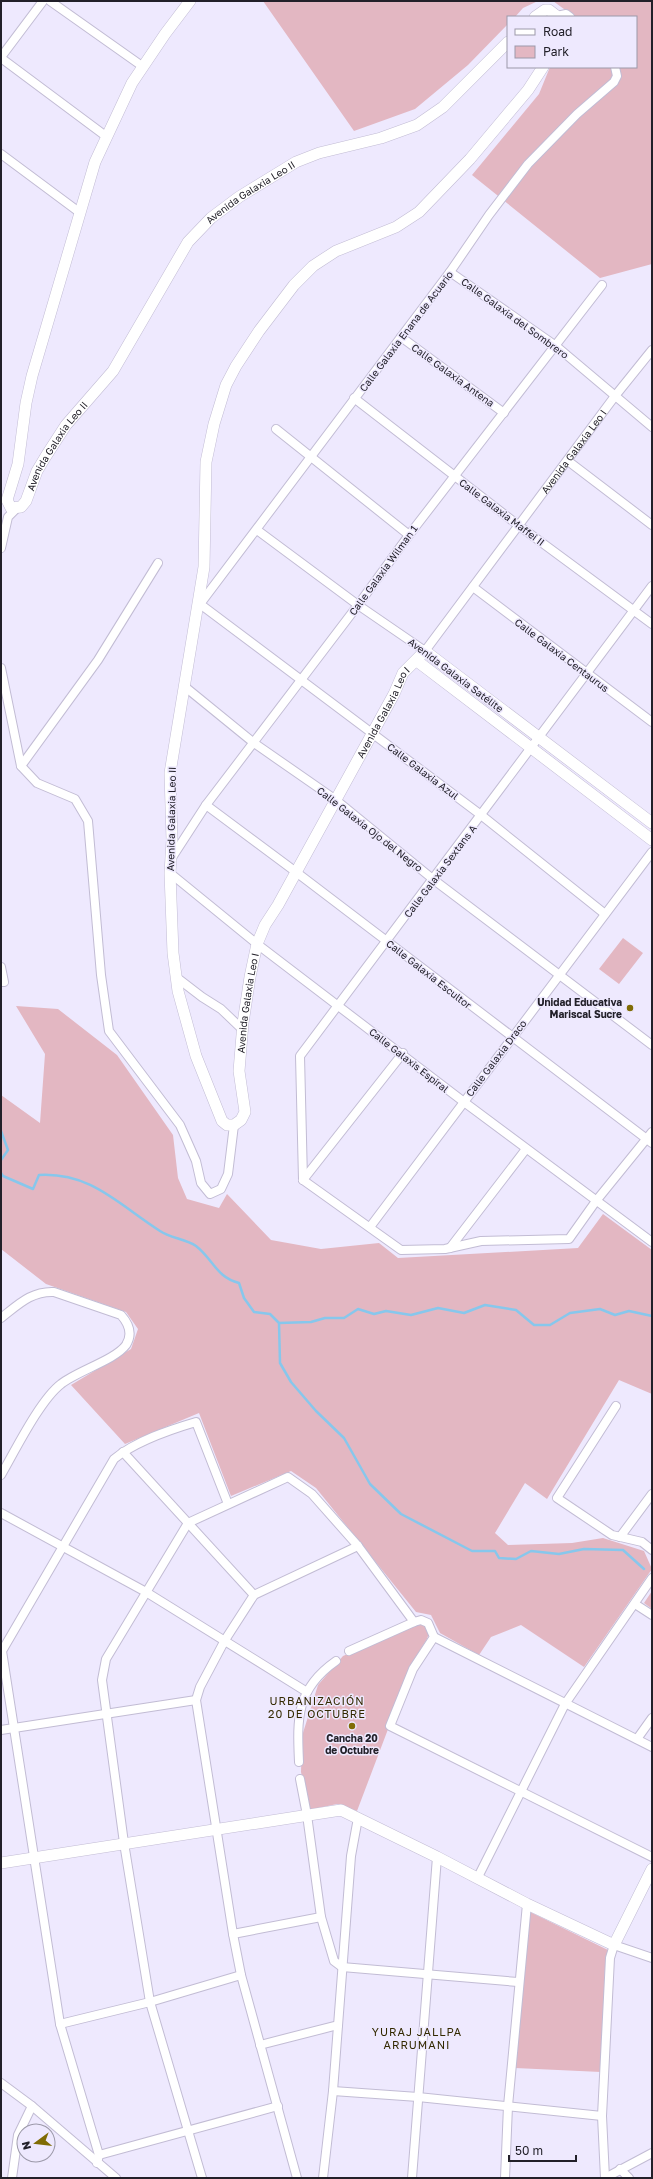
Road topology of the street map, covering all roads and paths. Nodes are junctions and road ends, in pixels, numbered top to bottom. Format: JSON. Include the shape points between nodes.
{"nodes":[{"id":1,"x":43,"y":1,"type":"edge"},
{"id":2,"x":50,"y":1,"type":"edge"},
{"id":3,"x":190,"y":1,"type":"edge"},
{"id":4,"x":536,"y":16,"type":"edge"},
{"id":5,"x":557,"y":16,"type":"edge"},
{"id":6,"x":569,"y":16,"type":"edge"},
{"id":7,"x":507,"y":43,"type":"edge"},
{"id":8,"x":1,"y":58,"type":"edge"},
{"id":9,"x":142,"y":66,"type":"junction"},
{"id":10,"x":542,"y":68,"type":"edge"},
{"id":11,"x":615,"y":68,"type":"edge"},
{"id":12,"x":107,"y":137,"type":"junction"},
{"id":13,"x":1,"y":154,"type":"edge"},
{"id":14,"x":79,"y":212,"type":"junction"},
{"id":15,"x":450,"y":272,"type":"junction"},
{"id":16,"x":602,"y":285,"type":"dead end"},
{"id":17,"x":401,"y":337,"type":"junction"},
{"id":18,"x":556,"y":346,"type":"junction"},
{"id":19,"x":652,"y":350,"type":"edge"},
{"id":20,"x":615,"y":396,"type":"junction"},
{"id":21,"x":354,"y":398,"type":"junction"},
{"id":22,"x":504,"y":413,"type":"junction"},
{"id":23,"x":652,"y":427,"type":"edge"},
{"id":24,"x":276,"y":429,"type":"dead end"},
{"id":25,"x":311,"y":457,"type":"junction"},
{"id":26,"x":568,"y":461,"type":"junction"},
{"id":27,"x":454,"y":476,"type":"junction"},
{"id":28,"x":8,"y":515,"type":"edge"},
{"id":29,"x":518,"y":525,"type":"junction"},
{"id":30,"x":652,"y":525,"type":"edge"},
{"id":31,"x":257,"y":530,"type":"junction"},
{"id":32,"x":409,"y":535,"type":"junction"},
{"id":33,"x":1,"y":548,"type":"edge"},
{"id":34,"x":158,"y":563,"type":"dead end"},
{"id":35,"x":652,"y":586,"type":"edge"},
{"id":36,"x":473,"y":587,"type":"junction"},
{"id":37,"x":200,"y":604,"type":"junction"},
{"id":38,"x":358,"y":605,"type":"junction"},
{"id":39,"x":634,"y":610,"type":"junction"},
{"id":40,"x":652,"y":624,"type":"edge"},
{"id":41,"x":425,"y":651,"type":"junction"},
{"id":42,"x":417,"y":661,"type":"junction"},
{"id":43,"x":1,"y":668,"type":"edge"},
{"id":44,"x":586,"y":673,"type":"junction"},
{"id":45,"x":301,"y":681,"type":"junction"},
{"id":46,"x":184,"y":686,"type":"junction"},
{"id":47,"x":652,"y":722,"type":"edge"},
{"id":48,"x":373,"y":733,"type":"junction"},
{"id":49,"x":539,"y":737,"type":"junction"},
{"id":50,"x":254,"y":743,"type":"junction"},
{"id":51,"x":532,"y":748,"type":"junction"},
{"id":52,"x":21,"y":766,"type":"junction"},
{"id":53,"x":336,"y":800,"type":"junction"},
{"id":54,"x":206,"y":805,"type":"junction"},
{"id":55,"x":481,"y":815,"type":"junction"},
{"id":56,"x":652,"y":823,"type":"edge"},
{"id":57,"x":652,"y":840,"type":"edge"},
{"id":58,"x":652,"y":852,"type":"edge"},
{"id":59,"x":171,"y":860,"type":"junction"},
{"id":60,"x":296,"y":872,"type":"junction"},
{"id":61,"x":170,"y":873,"type":"junction"},
{"id":62,"x":434,"y":880,"type":"junction"},
{"id":63,"x":605,"y":914,"type":"junction"},
{"id":64,"x":387,"y":941,"type":"junction"},
{"id":65,"x":257,"y":944,"type":"junction"},
{"id":66,"x":1,"y":967,"type":"edge"},
{"id":67,"x":560,"y":974,"type":"junction"},
{"id":68,"x":176,"y":978,"type":"junction"},
{"id":69,"x":1,"y":982,"type":"edge"},
{"id":70,"x":338,"y":1005,"type":"junction"},
{"id":71,"x":243,"y":1030,"type":"junction"},
{"id":72,"x":512,"y":1037,"type":"junction"},
{"id":73,"x":652,"y":1045,"type":"edge"},
{"id":74,"x":403,"y":1053,"type":"junction"},
{"id":75,"x":464,"y":1102,"type":"junction"},
{"id":76,"x":234,"y":1125,"type":"junction"},
{"id":77,"x":652,"y":1132,"type":"edge"},
{"id":78,"x":649,"y":1141,"type":"edge"},
{"id":79,"x":526,"y":1149,"type":"junction"},
{"id":80,"x":303,"y":1180,"type":"junction"},
{"id":81,"x":596,"y":1201,"type":"junction"},
{"id":82,"x":370,"y":1227,"type":"junction"},
{"id":83,"x":652,"y":1242,"type":"edge"},
{"id":84,"x":450,"y":1248,"type":"junction"},
{"id":85,"x":1,"y":1318,"type":"edge"},
{"id":86,"x":616,"y":1406,"type":"dead end"},
{"id":87,"x":123,"y":1452,"type":"junction"},
{"id":88,"x":1,"y":1475,"type":"edge"},
{"id":89,"x":652,"y":1494,"type":"edge"},
{"id":90,"x":228,"y":1504,"type":"junction"},
{"id":91,"x":1,"y":1512,"type":"edge"},
{"id":92,"x":188,"y":1523,"type":"junction"},
{"id":93,"x":620,"y":1538,"type":"junction"},
{"id":94,"x":358,"y":1546,"type":"junction"},
{"id":95,"x":64,"y":1547,"type":"junction"},
{"id":96,"x":652,"y":1550,"type":"edge"},
{"id":97,"x":652,"y":1578,"type":"edge"},
{"id":98,"x":146,"y":1592,"type":"junction"},
{"id":99,"x":254,"y":1595,"type":"junction"},
{"id":100,"x":635,"y":1604,"type":"junction"},
{"id":101,"x":652,"y":1615,"type":"edge"},
{"id":102,"x":414,"y":1622,"type":"junction"},
{"id":103,"x":434,"y":1637,"type":"junction"},
{"id":104,"x":225,"y":1640,"type":"junction"},
{"id":105,"x":2,"y":1650,"type":"edge"},
{"id":106,"x":349,"y":1651,"type":"dead end"},
{"id":107,"x":336,"y":1661,"type":"dead end"},
{"id":108,"x":307,"y":1692,"type":"junction"},
{"id":109,"x":196,"y":1700,"type":"junction"},
{"id":110,"x":565,"y":1704,"type":"junction"},
{"id":111,"x":107,"y":1714,"type":"junction"},
{"id":112,"x":652,"y":1718,"type":"edge"},
{"id":113,"x":15,"y":1728,"type":"junction"},
{"id":114,"x":1,"y":1730,"type":"edge"},
{"id":115,"x":637,"y":1739,"type":"junction"},
{"id":116,"x":652,"y":1747,"type":"edge"},
{"id":117,"x":299,"y":1762,"type":"dead end"},
{"id":118,"x":300,"y":1779,"type":"dead end"},
{"id":119,"x":520,"y":1791,"type":"junction"},
{"id":120,"x":307,"y":1815,"type":"junction"},
{"id":121,"x":358,"y":1818,"type":"junction"},
{"id":122,"x":216,"y":1828,"type":"junction"},
{"id":123,"x":124,"y":1843,"type":"junction"},
{"id":124,"x":438,"y":1857,"type":"junction"},
{"id":125,"x":652,"y":1857,"type":"edge"},
{"id":126,"x":34,"y":1858,"type":"junction"},
{"id":127,"x":1,"y":1863,"type":"edge"},
{"id":128,"x":652,"y":1869,"type":"edge"},
{"id":129,"x":478,"y":1877,"type":"junction"},
{"id":130,"x":527,"y":1904,"type":"junction"},
{"id":131,"x":322,"y":1917,"type":"junction"},
{"id":132,"x":233,"y":1934,"type":"junction"},
{"id":133,"x":614,"y":1944,"type":"junction"},
{"id":134,"x":652,"y":1958,"type":"edge"},
{"id":135,"x":342,"y":1967,"type":"junction"},
{"id":136,"x":429,"y":1974,"type":"junction"},
{"id":137,"x":241,"y":1975,"type":"junction"},
{"id":138,"x":518,"y":1982,"type":"junction"},
{"id":139,"x":150,"y":2002,"type":"junction"},
{"id":140,"x":60,"y":2024,"type":"junction"},
{"id":141,"x":338,"y":2025,"type":"junction"},
{"id":142,"x":260,"y":2045,"type":"junction"},
{"id":143,"x":1,"y":2083,"type":"edge"},
{"id":144,"x":333,"y":2091,"type":"junction"},
{"id":145,"x":418,"y":2097,"type":"junction"},
{"id":146,"x":32,"y":2106,"type":"junction"},
{"id":147,"x":278,"y":2106,"type":"junction"},
{"id":148,"x":508,"y":2106,"type":"junction"},
{"id":149,"x":602,"y":2116,"type":"junction"},
{"id":150,"x":187,"y":2131,"type":"junction"},
{"id":151,"x":652,"y":2153,"type":"edge"},
{"id":152,"x":98,"y":2159,"type":"junction"},
{"id":153,"x":620,"y":2169,"type":"junction"},
{"id":154,"x":12,"y":2178,"type":"edge"},
{"id":155,"x":116,"y":2178,"type":"edge"},
{"id":156,"x":202,"y":2178,"type":"edge"},
{"id":157,"x":297,"y":2178,"type":"edge"},
{"id":158,"x":323,"y":2178,"type":"edge"},
{"id":159,"x":412,"y":2178,"type":"edge"},
{"id":160,"x":505,"y":2178,"type":"edge"},
{"id":161,"x":605,"y":2178,"type":"edge"},
{"id":162,"x":629,"y":2178,"type":"edge"}],
"edges":[{"from":1,"to":8,"type":"street"},
{"from":2,"to":9,"type":"street"},
{"from":3,"to":9,"type":"street","name":"Avenida Galaxia Leo II"},
{"from":4,"to":5,"type":"street","via":[[544,10],[549,10]]},
{"from":5,"to":6,"type":"street"},
{"from":7,"to":28,"type":"street","name":"Avenida Galaxia Leo II","via":[[443,107],[417,125],[296,162],[239,197],[211,218],[188,242],[113,371],[66,425],[37,471],[26,501]]},
{"from":8,"to":12,"type":"street"},
{"from":9,"to":12,"type":"street","name":"Avenida Galaxia Leo II","via":[[112,122]]},
{"from":10,"to":37,"type":"street","name":"Avenida Galaxia Leo II","via":[[528,90],[470,159],[420,212],[396,227],[336,251],[313,266],[259,331],[236,366],[226,385],[206,462],[206,536]]},
{"from":11,"to":15,"type":"street","name":"Calle Galaxia Enana de Acuario","via":[[617,76],[614,82],[577,114],[528,164]]},
{"from":12,"to":14,"type":"street","name":"Avenida Galaxia Leo II","via":[[95,162]]},
{"from":13,"to":14,"type":"street"},
{"from":14,"to":28,"type":"street","name":"Avenida Galaxia Leo II","via":[[28,396],[18,464],[7,500],[11,508]]},
{"from":15,"to":17,"type":"street","name":"Calle Galaxia Enana de Acuario"},
{"from":15,"to":18,"type":"street","name":"Calle Galaxia del Sombrero"},
{"from":16,"to":18,"type":"street","name":"Calle Galaxia Wilman 1"},
{"from":17,"to":21,"type":"street","name":"Calle Galaxia Enana de Acuario"},
{"from":17,"to":22,"type":"street","name":"Calle Galaxia Antena"},
{"from":18,"to":20,"type":"street","name":"Calle Galaxia del Sombrero"},
{"from":18,"to":22,"type":"street","name":"Calle Galaxia Wilman 1"},
{"from":19,"to":20,"type":"street","name":"Avenida Galaxia Leo I"},
{"from":20,"to":23,"type":"street","name":"Calle Galaxia del Sombrero"},
{"from":20,"to":26,"type":"street","name":"Avenida Galaxia Leo I"},
{"from":21,"to":25,"type":"street","name":"Calle Galaxia Enana de Acuario"},
{"from":21,"to":27,"type":"street","name":"Calle Galaxia Maffei II"},
{"from":22,"to":27,"type":"street","name":"Calle Galaxia Wilman 1"},
{"from":24,"to":25,"type":"street"},
{"from":25,"to":31,"type":"street","name":"Calle Galaxia Enana de Acuario"},
{"from":25,"to":32,"type":"street"},
{"from":26,"to":29,"type":"street","name":"Avenida Galaxia Leo I"},
{"from":26,"to":30,"type":"street"},
{"from":27,"to":29,"type":"street","name":"Calle Galaxia Maffei II"},
{"from":27,"to":32,"type":"street","name":"Calle Galaxia Wilman 1"},
{"from":28,"to":33,"type":"street"},
{"from":29,"to":36,"type":"street","name":"Avenida Galaxia Leo I"},
{"from":29,"to":39,"type":"street","name":"Calle Galaxia Maffei II"},
{"from":31,"to":37,"type":"street","name":"Calle Galaxia Enana de Acuario"},
{"from":31,"to":38,"type":"street","name":"Avenida Galaxia Satélite"},
{"from":32,"to":38,"type":"street","name":"Calle Galaxia Wilman 1"},
{"from":34,"to":52,"type":"street","via":[[98,660]]},
{"from":35,"to":39,"type":"street","name":"Calle Galaxia Sextans A"},
{"from":36,"to":41,"type":"street","name":"Avenida Galaxia Leo I"},
{"from":36,"to":44,"type":"street","name":"Calle Galaxia Centaurus"},
{"from":37,"to":45,"type":"street","name":"Calle Galaxia Azul"},
{"from":37,"to":46,"type":"street","name":"Avenida Galaxia Leo II"},
{"from":38,"to":41,"type":"street","name":"Avenida Galaxia Satélite"},
{"from":38,"to":45,"type":"street","name":"Calle Galaxia Wilman 1"},
{"from":39,"to":40,"type":"street","name":"Calle Galaxia Maffei II"},
{"from":39,"to":44,"type":"street","name":"Calle Galaxia Sextans A"},
{"from":41,"to":42,"type":"street","name":"Avenida Galaxia Leo I"},
{"from":41,"to":49,"type":"street","name":"Avenida Galaxia Satélite"},
{"from":42,"to":48,"type":"street","name":"Avenida Galaxia Leo I","via":[[402,673]]},
{"from":42,"to":51,"type":"street","name":"Avenida Galaxia Satélite"},
{"from":43,"to":52,"type":"street"},
{"from":44,"to":47,"type":"street","name":"Calle Galaxia Centaurus"},
{"from":44,"to":49,"type":"street","name":"Calle Galaxia Sextans A"},
{"from":45,"to":48,"type":"street","name":"Calle Galaxia Azul"},
{"from":45,"to":50,"type":"street","name":"Calle Galaxia Wilman 1"},
{"from":46,"to":50,"type":"street","name":"Calle Galaxia Ojo del Negro"},
{"from":46,"to":59,"type":"street","name":"Avenida Galaxia Leo II","via":[[170,773]]},
{"from":48,"to":53,"type":"street","name":"Avenida Galaxia Leo I"},
{"from":48,"to":55,"type":"street","name":"Calle Galaxia Azul"},
{"from":49,"to":51,"type":"street","name":"Calle Galaxia Sextans A"},
{"from":49,"to":56,"type":"street","name":"Avenida Galaxia Satélite"},
{"from":50,"to":53,"type":"street","name":"Calle Galaxia Ojo del Negro"},
{"from":50,"to":54,"type":"street","name":"Calle Galaxia Wilman 1"},
{"from":51,"to":55,"type":"street","name":"Calle Galaxia Sextans A"},
{"from":51,"to":57,"type":"street","name":"Avenida Galaxia Satélite"},
{"from":52,"to":76,"type":"street","via":[[36,783],[75,799],[88,821],[101,974],[109,1031],[180,1125],[196,1161],[201,1183],[210,1194],[221,1189],[228,1174]]},
{"from":53,"to":60,"type":"street","name":"Avenida Galaxia Leo I"},
{"from":53,"to":62,"type":"street","name":"Calle Galaxia Ojo del Negro"},
{"from":54,"to":59,"type":"street","name":"Calle Galaxia Wilman 1"},
{"from":54,"to":60,"type":"street","name":"Calle Galaxia Escultor"},
{"from":55,"to":62,"type":"street","name":"Calle Galaxia Sextans A"},
{"from":55,"to":63,"type":"street","name":"Calle Galaxia Azul"},
{"from":58,"to":63,"type":"street","name":"Calle Galaxia Draco"},
{"from":59,"to":61,"type":"street","name":"Avenida Galaxia Leo II"},
{"from":60,"to":64,"type":"street","name":"Calle Galaxia Escultor"},
{"from":60,"to":65,"type":"street","name":"Avenida Galaxia Leo I","via":[[265,925]]},
{"from":61,"to":65,"type":"street","name":"Calle Galaxis Espiral"},
{"from":61,"to":68,"type":"street","name":"Avenida Galaxia Leo II"},
{"from":62,"to":64,"type":"street","name":"Calle Galaxia Sextans A"},
{"from":62,"to":67,"type":"street","name":"Calle Galaxia Ojo del Negro"},
{"from":63,"to":67,"type":"street","name":"Calle Galaxia Draco"},
{"from":64,"to":70,"type":"street","name":"Calle Galaxia Sextans A"},
{"from":64,"to":72,"type":"street","name":"Calle Galaxia Escultor"},
{"from":65,"to":70,"type":"street","name":"Calle Galaxis Espiral"},
{"from":65,"to":71,"type":"street","name":"Avenida Galaxia Leo I"},
{"from":66,"to":69,"type":"street","via":[[4,982]]},
{"from":67,"to":72,"type":"street","name":"Calle Galaxia Draco"},
{"from":67,"to":73,"type":"street","name":"Calle Galaxia Ojo del Negro"},
{"from":68,"to":71,"type":"street","via":[[221,1008]]},
{"from":68,"to":76,"type":"street","name":"Avenida Galaxia Leo II","via":[[187,1027],[218,1115],[227,1125]]},
{"from":70,"to":74,"type":"street","name":"Calle Galaxis Espiral"},
{"from":70,"to":80,"type":"street","name":"Calle Galaxia Sextans A","via":[[300,1056]]},
{"from":71,"to":76,"type":"street","name":"Avenida Galaxia Leo I","via":[[240,1071],[245,1112],[241,1120]]},
{"from":72,"to":75,"type":"street","name":"Calle Galaxia Draco"},
{"from":72,"to":78,"type":"street","name":"Calle Galaxia Escultor"},
{"from":74,"to":75,"type":"street","name":"Calle Galaxis Espiral"},
{"from":74,"to":80,"type":"street"},
{"from":75,"to":79,"type":"street","name":"Calle Galaxis Espiral"},
{"from":75,"to":82,"type":"street","name":"Calle Galaxia Draco"},
{"from":77,"to":78,"type":"street"},
{"from":78,"to":81,"type":"street"},
{"from":79,"to":81,"type":"street","name":"Calle Galaxis Espiral"},
{"from":79,"to":84,"type":"street"},
{"from":80,"to":82,"type":"street"},
{"from":81,"to":83,"type":"street","name":"Calle Galaxis Espiral"},
{"from":81,"to":84,"type":"street","via":[[569,1239],[481,1240]]},
{"from":82,"to":84,"type":"street","via":[[401,1250]]},
{"from":85,"to":88,"type":"street","via":[[28,1297],[54,1292],[121,1315],[128,1323],[130,1334],[122,1350],[60,1384],[43,1406]]},
{"from":86,"to":93,"type":"street","via":[[557,1498]]},
{"from":87,"to":90,"type":"street","via":[[196,1422]]},
{"from":87,"to":92,"type":"street"},
{"from":87,"to":95,"type":"street","via":[[114,1459]]},
{"from":89,"to":93,"type":"street"},
{"from":90,"to":92,"type":"street"},
{"from":90,"to":94,"type":"street","via":[[288,1477],[312,1494]]},
{"from":91,"to":95,"type":"street"},
{"from":92,"to":98,"type":"street"},
{"from":92,"to":99,"type":"street"},
{"from":93,"to":96,"type":"street","via":[[642,1542]]},
{"from":94,"to":99,"type":"street"},
{"from":94,"to":102,"type":"street"},
{"from":95,"to":98,"type":"street"},
{"from":95,"to":105,"type":"street"},
{"from":97,"to":100,"type":"street"},
{"from":98,"to":104,"type":"street"},
{"from":98,"to":111,"type":"street","via":[[106,1659],[102,1680]]},
{"from":99,"to":104,"type":"street"},
{"from":100,"to":101,"type":"street"},
{"from":100,"to":110,"type":"street"},
{"from":102,"to":103,"type":"street","via":[[421,1620],[428,1623]]},
{"from":102,"to":106,"type":"street"},
{"from":103,"to":110,"type":"street"},
{"from":103,"to":119,"type":"street","via":[[413,1670],[390,1726]]},
{"from":104,"to":108,"type":"street"},
{"from":104,"to":109,"type":"street","via":[[200,1686]]},
{"from":105,"to":113,"type":"street"},
{"from":107,"to":108,"type":"street","via":[[319,1673]]},
{"from":108,"to":117,"type":"street","via":[[300,1708]]},
{"from":109,"to":111,"type":"street"},
{"from":109,"to":122,"type":"street"},
{"from":110,"to":115,"type":"street"},
{"from":110,"to":119,"type":"street"},
{"from":111,"to":113,"type":"street"},
{"from":111,"to":123,"type":"street"},
{"from":112,"to":115,"type":"street"},
{"from":113,"to":114,"type":"street"},
{"from":113,"to":126,"type":"street"},
{"from":115,"to":116,"type":"street"},
{"from":118,"to":120,"type":"street"},
{"from":119,"to":125,"type":"street"},
{"from":119,"to":129,"type":"street"},
{"from":120,"to":121,"type":"street","via":[[341,1810]]},
{"from":120,"to":122,"type":"street"},
{"from":120,"to":131,"type":"street"},
{"from":121,"to":124,"type":"street"},
{"from":121,"to":135,"type":"street","via":[[351,1856]]},
{"from":122,"to":123,"type":"street"},
{"from":122,"to":132,"type":"street"},
{"from":123,"to":126,"type":"street"},
{"from":123,"to":139,"type":"street"},
{"from":124,"to":129,"type":"street"},
{"from":124,"to":136,"type":"street"},
{"from":126,"to":127,"type":"street"},
{"from":126,"to":140,"type":"street"},
{"from":128,"to":133,"type":"street"},
{"from":129,"to":130,"type":"street"},
{"from":130,"to":133,"type":"street"},
{"from":130,"to":138,"type":"street"},
{"from":131,"to":132,"type":"street"},
{"from":131,"to":135,"type":"street","via":[[334,1961]]},
{"from":132,"to":137,"type":"street"},
{"from":133,"to":134,"type":"street"},
{"from":133,"to":149,"type":"street","via":[[610,1958]]},
{"from":135,"to":136,"type":"street"},
{"from":135,"to":141,"type":"street"},
{"from":136,"to":138,"type":"street"},
{"from":136,"to":145,"type":"street"},
{"from":137,"to":139,"type":"street"},
{"from":137,"to":142,"type":"street"},
{"from":138,"to":148,"type":"street"},
{"from":139,"to":140,"type":"street"},
{"from":139,"to":150,"type":"street"},
{"from":140,"to":152,"type":"street"},
{"from":141,"to":142,"type":"street"},
{"from":141,"to":144,"type":"street"},
{"from":142,"to":147,"type":"street"},
{"from":143,"to":146,"type":"street"},
{"from":144,"to":145,"type":"street"},
{"from":144,"to":158,"type":"street"},
{"from":145,"to":148,"type":"street"},
{"from":145,"to":159,"type":"street"},
{"from":146,"to":152,"type":"street"},
{"from":146,"to":154,"type":"street","via":[[18,2135]]},
{"from":147,"to":150,"type":"street"},
{"from":147,"to":157,"type":"street"},
{"from":148,"to":149,"type":"street"},
{"from":148,"to":160,"type":"street"},
{"from":149,"to":161,"type":"street"},
{"from":150,"to":152,"type":"street"},
{"from":150,"to":156,"type":"street"},
{"from":151,"to":153,"type":"street"},
{"from":152,"to":155,"type":"street"},
{"from":153,"to":161,"type":"street"},
{"from":153,"to":162,"type":"street"}]}
